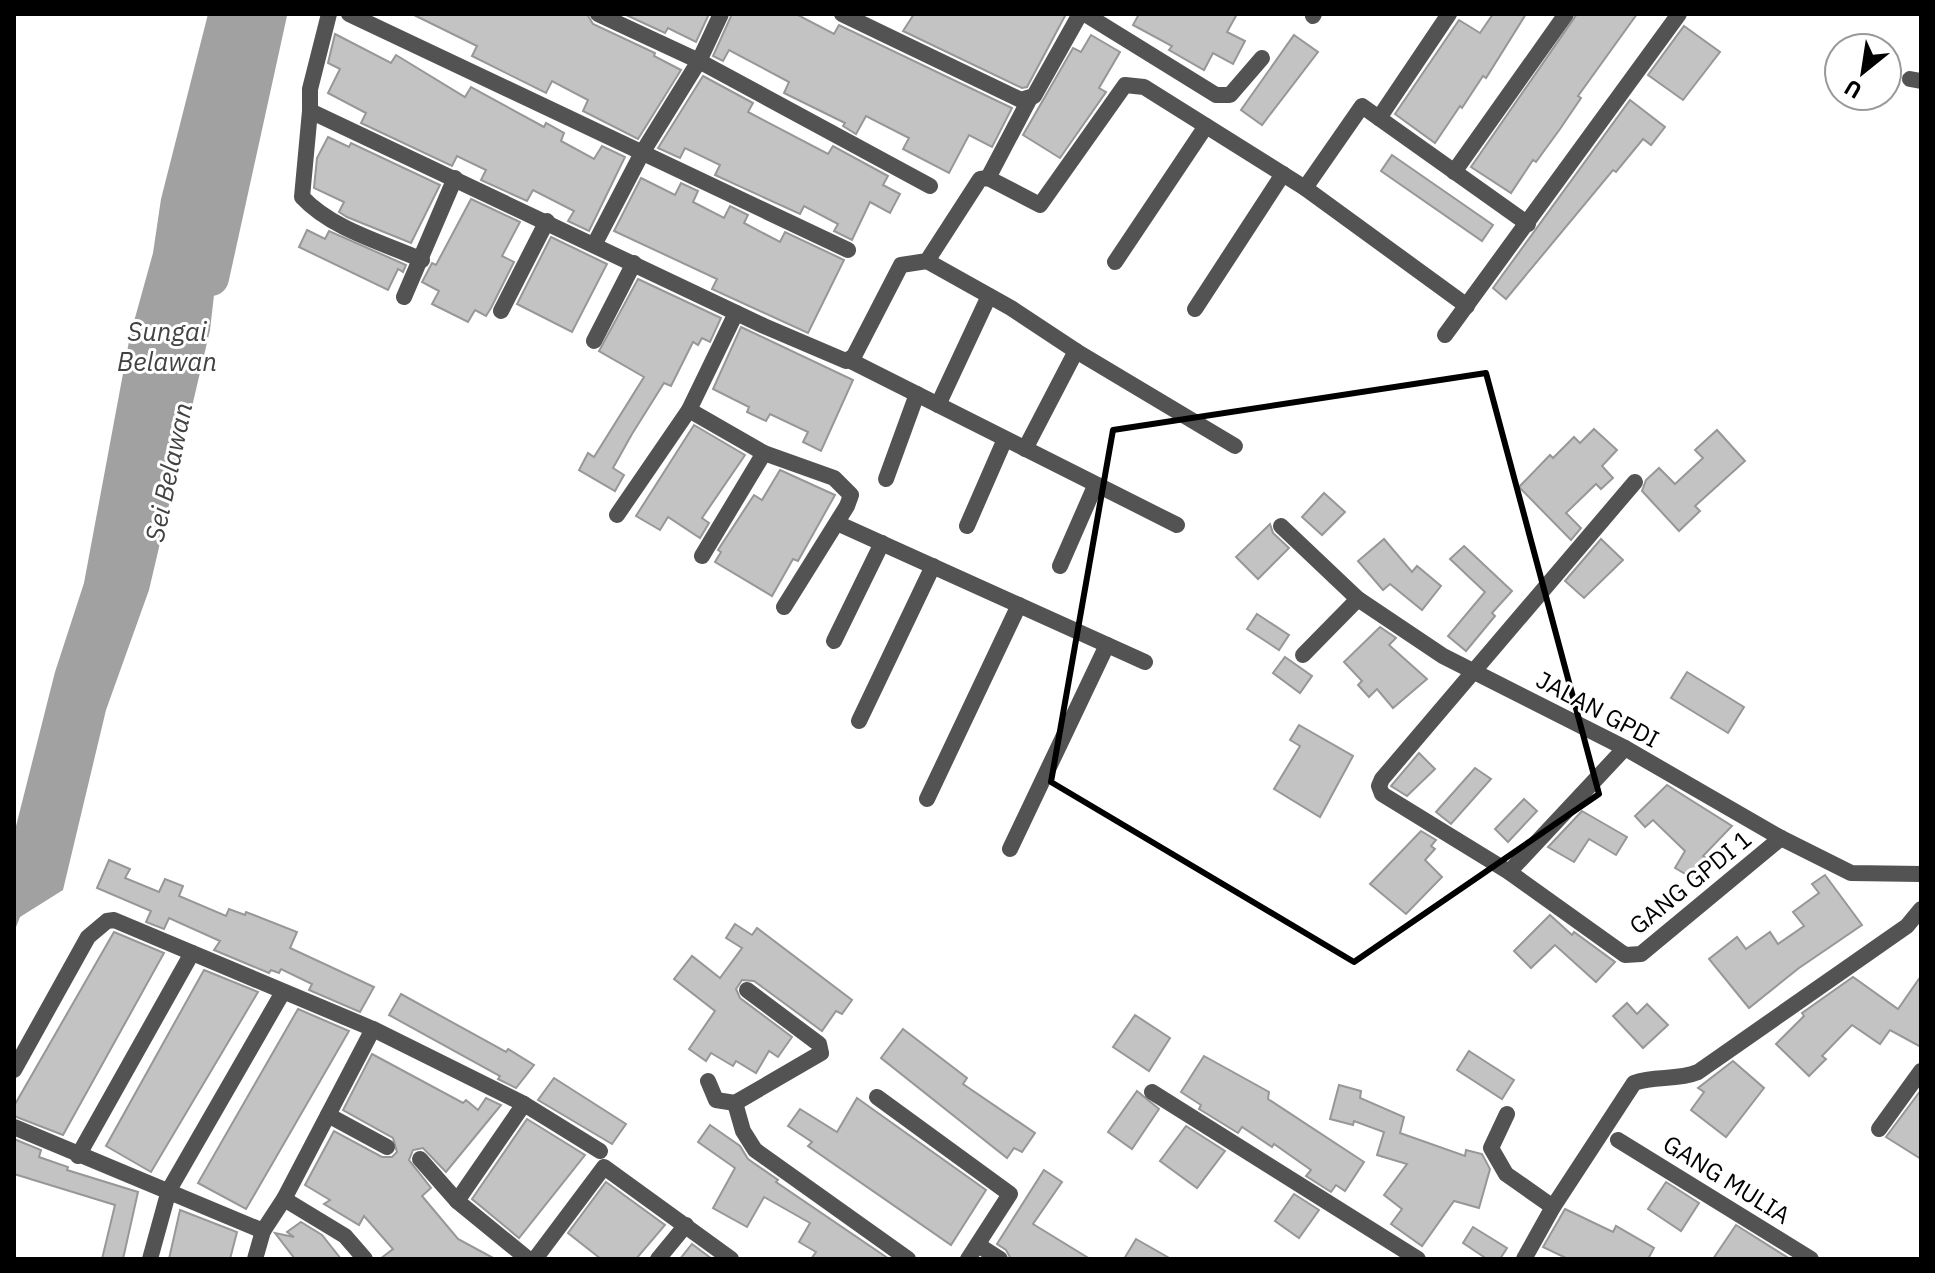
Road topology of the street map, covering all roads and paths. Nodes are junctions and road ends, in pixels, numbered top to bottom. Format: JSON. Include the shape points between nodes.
{"nodes":[{"id":1,"x":329,"y":14,"type":"edge"},
{"id":2,"x":349,"y":14,"type":"edge"},
{"id":3,"x":598,"y":14,"type":"edge"},
{"id":4,"x":721,"y":14,"type":"edge"},
{"id":5,"x":842,"y":14,"type":"edge"},
{"id":6,"x":1082,"y":14,"type":"edge"},
{"id":7,"x":1449,"y":14,"type":"edge"},
{"id":8,"x":1566,"y":14,"type":"edge"},
{"id":9,"x":1679,"y":14,"type":"edge"},
{"id":10,"x":1262,"y":58,"type":"dead end"},
{"id":11,"x":699,"y":61,"type":"junction"},
{"id":12,"x":1029,"y":100,"type":"junction"},
{"id":13,"x":310,"y":111,"type":"junction"},
{"id":14,"x":1379,"y":118,"type":"junction"},
{"id":15,"x":1206,"y":126,"type":"junction"},
{"id":16,"x":642,"y":153,"type":"junction"},
{"id":17,"x":1454,"y":172,"type":"junction"},
{"id":18,"x":1283,"y":174,"type":"junction"},
{"id":19,"x":455,"y":178,"type":"junction"},
{"id":20,"x":988,"y":178,"type":"junction"},
{"id":21,"x":930,"y":186,"type":"dead end"},
{"id":22,"x":1305,"y":188,"type":"junction"},
{"id":23,"x":547,"y":221,"type":"junction"},
{"id":24,"x":1528,"y":224,"type":"junction"},
{"id":25,"x":594,"y":245,"type":"junction"},
{"id":26,"x":848,"y":250,"type":"dead end"},
{"id":27,"x":422,"y":260,"type":"junction"},
{"id":28,"x":927,"y":261,"type":"junction"},
{"id":29,"x":1115,"y":262,"type":"dead end"},
{"id":30,"x":634,"y":263,"type":"junction"},
{"id":31,"x":989,"y":296,"type":"junction"},
{"id":32,"x":404,"y":297,"type":"dead end"},
{"id":33,"x":1467,"y":306,"type":"junction"},
{"id":34,"x":1195,"y":309,"type":"dead end"},
{"id":35,"x":501,"y":311,"type":"dead end"},
{"id":36,"x":736,"y":313,"type":"junction"},
{"id":37,"x":1445,"y":335,"type":"dead end"},
{"id":38,"x":594,"y":341,"type":"dead end"},
{"id":39,"x":1076,"y":351,"type":"junction"},
{"id":40,"x":851,"y":361,"type":"junction"},
{"id":41,"x":917,"y":394,"type":"junction"},
{"id":42,"x":938,"y":405,"type":"junction"},
{"id":43,"x":689,"y":410,"type":"junction"},
{"id":44,"x":1005,"y":439,"type":"junction"},
{"id":45,"x":1235,"y":446,"type":"dead end"},
{"id":46,"x":1025,"y":449,"type":"junction"},
{"id":47,"x":764,"y":453,"type":"junction"},
{"id":48,"x":886,"y":479,"type":"dead end"},
{"id":49,"x":1635,"y":482,"type":"dead end"},
{"id":50,"x":1095,"y":486,"type":"junction"},
{"id":51,"x":617,"y":515,"type":"dead end"},
{"id":52,"x":837,"y":523,"type":"junction"},
{"id":53,"x":1177,"y":525,"type":"dead end"},
{"id":54,"x":967,"y":526,"type":"dead end"},
{"id":55,"x":1281,"y":526,"type":"dead end"},
{"id":56,"x":882,"y":543,"type":"junction"},
{"id":57,"x":702,"y":556,"type":"dead end"},
{"id":58,"x":933,"y":566,"type":"junction"},
{"id":59,"x":1060,"y":566,"type":"dead end"},
{"id":60,"x":1358,"y":599,"type":"junction"},
{"id":61,"x":1019,"y":605,"type":"junction"},
{"id":62,"x":784,"y":607,"type":"dead end"},
{"id":63,"x":834,"y":641,"type":"dead end"},
{"id":64,"x":1107,"y":645,"type":"junction"},
{"id":65,"x":1303,"y":655,"type":"dead end"},
{"id":66,"x":1145,"y":662,"type":"dead end"},
{"id":67,"x":1473,"y":670,"type":"junction"},
{"id":68,"x":859,"y":721,"type":"dead end"},
{"id":69,"x":1625,"y":748,"type":"junction"},
{"id":70,"x":927,"y":799,"type":"dead end"},
{"id":71,"x":1781,"y":838,"type":"junction"},
{"id":72,"x":1010,"y":849,"type":"dead end"},
{"id":73,"x":1509,"y":872,"type":"junction"},
{"id":74,"x":1921,"y":874,"type":"edge"},
{"id":75,"x":1921,"y":909,"type":"edge"},
{"id":76,"x":192,"y":953,"type":"junction"},
{"id":77,"x":747,"y":990,"type":"dead end"},
{"id":78,"x":283,"y":992,"type":"junction"},
{"id":79,"x":373,"y":1029,"type":"junction"},
{"id":80,"x":14,"y":1070,"type":"edge"},
{"id":81,"x":1921,"y":1071,"type":"edge"},
{"id":82,"x":708,"y":1081,"type":"dead end"},
{"id":83,"x":1152,"y":1092,"type":"dead end"},
{"id":84,"x":877,"y":1097,"type":"dead end"},
{"id":85,"x":524,"y":1104,"type":"junction"},
{"id":86,"x":737,"y":1108,"type":"junction"},
{"id":87,"x":1507,"y":1114,"type":"dead end"},
{"id":88,"x":328,"y":1115,"type":"junction"},
{"id":89,"x":14,"y":1127,"type":"edge"},
{"id":90,"x":1879,"y":1129,"type":"dead end"},
{"id":91,"x":1618,"y":1140,"type":"dead end"},
{"id":92,"x":387,"y":1147,"type":"dead end"},
{"id":93,"x":600,"y":1151,"type":"dead end"},
{"id":94,"x":78,"y":1156,"type":"junction"},
{"id":95,"x":420,"y":1159,"type":"dead end"},
{"id":96,"x":169,"y":1190,"type":"junction"},
{"id":97,"x":284,"y":1199,"type":"junction"},
{"id":98,"x":457,"y":1201,"type":"junction"},
{"id":99,"x":1553,"y":1207,"type":"junction"},
{"id":100,"x":686,"y":1225,"type":"junction"},
{"id":101,"x":263,"y":1231,"type":"junction"},
{"id":102,"x":973,"y":1252,"type":"edge"},
{"id":103,"x":150,"y":1259,"type":"edge"},
{"id":104,"x":255,"y":1259,"type":"edge"},
{"id":105,"x":365,"y":1259,"type":"edge"},
{"id":106,"x":528,"y":1259,"type":"edge"},
{"id":107,"x":535,"y":1259,"type":"edge"},
{"id":108,"x":658,"y":1259,"type":"edge"},
{"id":109,"x":731,"y":1259,"type":"edge"},
{"id":110,"x":908,"y":1259,"type":"edge"},
{"id":111,"x":1000,"y":1259,"type":"edge"},
{"id":112,"x":1418,"y":1259,"type":"edge"},
{"id":113,"x":1524,"y":1259,"type":"edge"},
{"id":114,"x":1811,"y":1259,"type":"edge"}],
"edges":[{"from":1,"to":13,"type":"street","via":[[310,89]]},
{"from":2,"to":16,"type":"street"},
{"from":3,"to":11,"type":"street"},
{"from":4,"to":11,"type":"street"},
{"from":5,"to":12,"type":"street"},
{"from":6,"to":10,"type":"street","via":[[1216,95],[1230,95]]},
{"from":6,"to":12,"type":"street"},
{"from":7,"to":14,"type":"street"},
{"from":8,"to":17,"type":"street"},
{"from":9,"to":24,"type":"street"},
{"from":11,"to":16,"type":"street"},
{"from":11,"to":21,"type":"street"},
{"from":12,"to":20,"type":"street"},
{"from":13,"to":19,"type":"street"},
{"from":13,"to":27,"type":"street","via":[[302,197],[318,213]]},
{"from":14,"to":17,"type":"street"},
{"from":14,"to":22,"type":"street","via":[[1362,106]]},
{"from":15,"to":18,"type":"street"},
{"from":15,"to":20,"type":"street","via":[[1144,87],[1125,85],[1040,205]]},
{"from":15,"to":29,"type":"street"},
{"from":16,"to":25,"type":"street"},
{"from":16,"to":26,"type":"street"},
{"from":17,"to":24,"type":"street"},
{"from":18,"to":22,"type":"street"},
{"from":18,"to":34,"type":"street"},
{"from":19,"to":23,"type":"street"},
{"from":19,"to":27,"type":"street"},
{"from":20,"to":28,"type":"street","via":[[980,179]]},
{"from":22,"to":33,"type":"street"},
{"from":23,"to":25,"type":"street"},
{"from":23,"to":35,"type":"street"},
{"from":24,"to":33,"type":"street"},
{"from":25,"to":30,"type":"street"},
{"from":27,"to":32,"type":"street"},
{"from":28,"to":31,"type":"street"},
{"from":28,"to":40,"type":"street","via":[[901,265]]},
{"from":30,"to":36,"type":"street"},
{"from":30,"to":38,"type":"street"},
{"from":31,"to":39,"type":"street"},
{"from":31,"to":42,"type":"street"},
{"from":33,"to":37,"type":"street"},
{"from":36,"to":40,"type":"street"},
{"from":36,"to":43,"type":"street"},
{"from":39,"to":45,"type":"street"},
{"from":39,"to":46,"type":"street"},
{"from":40,"to":41,"type":"street"},
{"from":41,"to":42,"type":"street"},
{"from":41,"to":48,"type":"street"},
{"from":42,"to":44,"type":"street"},
{"from":43,"to":47,"type":"street"},
{"from":43,"to":51,"type":"street"},
{"from":44,"to":46,"type":"street"},
{"from":44,"to":54,"type":"street"},
{"from":46,"to":50,"type":"street"},
{"from":47,"to":52,"type":"street","via":[[845,485],[851,495]]},
{"from":47,"to":57,"type":"street"},
{"from":49,"to":67,"type":"street"},
{"from":50,"to":53,"type":"street"},
{"from":50,"to":59,"type":"street"},
{"from":52,"to":56,"type":"street"},
{"from":52,"to":62,"type":"street"},
{"from":55,"to":60,"type":"street","name":"JALAN GPDI"},
{"from":56,"to":58,"type":"street"},
{"from":56,"to":63,"type":"street"},
{"from":58,"to":61,"type":"street"},
{"from":58,"to":68,"type":"street"},
{"from":60,"to":65,"type":"street"},
{"from":60,"to":67,"type":"street","name":"JALAN GPDI","via":[[1415,639]]},
{"from":61,"to":64,"type":"street"},
{"from":61,"to":70,"type":"street"},
{"from":64,"to":66,"type":"street"},
{"from":64,"to":72,"type":"street"},
{"from":67,"to":69,"type":"street","name":"JALAN GPDI"},
{"from":67,"to":73,"type":"street","via":[[1379,786],[1395,805]]},
{"from":69,"to":71,"type":"street","name":"JALAN GPDI"},
{"from":69,"to":73,"type":"street"},
{"from":71,"to":73,"type":"street","name":"GANG GPDI 1","via":[[1633,957]]},
{"from":71,"to":74,"type":"street","name":"JALAN GPDI","via":[[1851,873]]},
{"from":75,"to":99,"type":"street","via":[[1907,926],[1698,1072],[1681,1079],[1634,1083]]},
{"from":76,"to":78,"type":"street"},
{"from":76,"to":80,"type":"street","via":[[107,921],[88,937]]},
{"from":76,"to":94,"type":"street"},
{"from":77,"to":86,"type":"street","via":[[819,1044],[821,1053]]},
{"from":78,"to":79,"type":"street"},
{"from":78,"to":96,"type":"street"},
{"from":79,"to":85,"type":"street"},
{"from":79,"to":88,"type":"street"},
{"from":81,"to":90,"type":"street"},
{"from":82,"to":86,"type":"street","via":[[716,1100]]},
{"from":83,"to":112,"type":"street"},
{"from":84,"to":102,"type":"street","via":[[1010,1194]]},
{"from":85,"to":93,"type":"street"},
{"from":85,"to":98,"type":"street"},
{"from":86,"to":110,"type":"street","via":[[755,1150]]},
{"from":87,"to":99,"type":"street","via":[[1491,1148],[1506,1174]]},
{"from":88,"to":92,"type":"street"},
{"from":88,"to":97,"type":"street"},
{"from":89,"to":94,"type":"street"},
{"from":91,"to":114,"type":"street","name":"GANG MULIA"},
{"from":94,"to":96,"type":"street"},
{"from":95,"to":98,"type":"street"},
{"from":96,"to":101,"type":"street"},
{"from":96,"to":103,"type":"street"},
{"from":97,"to":101,"type":"street"},
{"from":97,"to":105,"type":"street","via":[[345,1236]]},
{"from":98,"to":106,"type":"street"},
{"from":99,"to":113,"type":"street"},
{"from":100,"to":107,"type":"street","via":[[604,1167]]},
{"from":100,"to":108,"type":"street"},
{"from":100,"to":109,"type":"street"},
{"from":101,"to":104,"type":"street"},
{"from":102,"to":111,"type":"street"}]}
